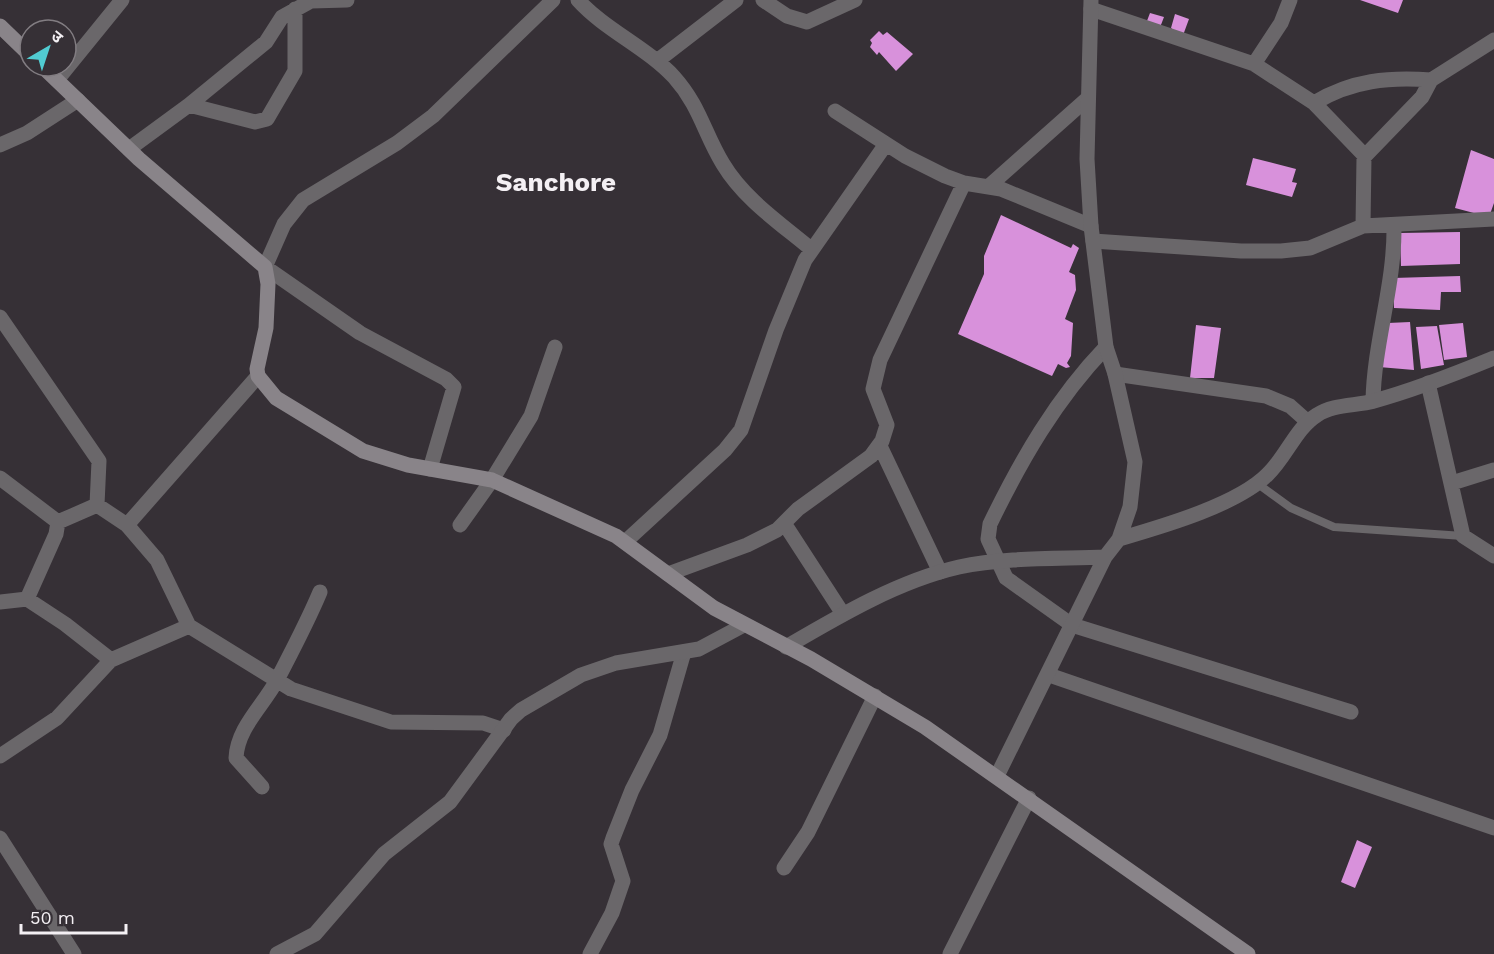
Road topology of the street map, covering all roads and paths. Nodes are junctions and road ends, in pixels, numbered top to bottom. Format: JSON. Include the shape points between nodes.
{"nodes":[{"id":1,"x":122,"y":0,"type":"edge"},
{"id":2,"x":347,"y":0,"type":"edge"},
{"id":3,"x":553,"y":0,"type":"edge"},
{"id":4,"x":578,"y":0,"type":"edge"},
{"id":5,"x":736,"y":0,"type":"edge"},
{"id":6,"x":763,"y":0,"type":"edge"},
{"id":7,"x":855,"y":0,"type":"edge"},
{"id":8,"x":1290,"y":0,"type":"edge"},
{"id":9,"x":1091,"y":5,"type":"edge"},
{"id":10,"x":295,"y":9,"type":"junction"},
{"id":11,"x":0,"y":26,"type":"edge"},
{"id":12,"x":1494,"y":40,"type":"edge"},
{"id":13,"x":18,"y":43,"type":"edge"},
{"id":14,"x":657,"y":61,"type":"junction"},
{"id":15,"x":1254,"y":64,"type":"junction"},
{"id":16,"x":57,"y":80,"type":"joint"},
{"id":17,"x":1431,"y":80,"type":"junction"},
{"id":18,"x":1088,"y":98,"type":"junction"},
{"id":19,"x":78,"y":100,"type":"junction"},
{"id":20,"x":1314,"y":103,"type":"junction"},
{"id":21,"x":189,"y":105,"type":"junction"},
{"id":22,"x":835,"y":111,"type":"dead end"},
{"id":23,"x":886,"y":144,"type":"junction"},
{"id":24,"x":0,"y":145,"type":"edge"},
{"id":25,"x":129,"y":149,"type":"junction"},
{"id":26,"x":1365,"y":156,"type":"junction"},
{"id":27,"x":964,"y":183,"type":"junction"},
{"id":28,"x":989,"y":186,"type":"junction"},
{"id":29,"x":1494,"y":219,"type":"edge"},
{"id":30,"x":1394,"y":225,"type":"junction"},
{"id":31,"x":1363,"y":226,"type":"junction"},
{"id":32,"x":1092,"y":233,"type":"junction"},
{"id":33,"x":811,"y":249,"type":"junction"},
{"id":34,"x":265,"y":267,"type":"junction"},
{"id":35,"x":0,"y":317,"type":"edge"},
{"id":36,"x":1106,"y":347,"type":"junction"},
{"id":37,"x":555,"y":348,"type":"dead end"},
{"id":38,"x":1494,"y":358,"type":"edge"},
{"id":39,"x":1115,"y":374,"type":"junction"},
{"id":40,"x":258,"y":376,"type":"junction"},
{"id":41,"x":1428,"y":383,"type":"junction"},
{"id":42,"x":1373,"y":401,"type":"junction"},
{"id":43,"x":1308,"y":422,"type":"junction"},
{"id":44,"x":880,"y":446,"type":"junction"},
{"id":45,"x":430,"y":469,"type":"junction"},
{"id":46,"x":1494,"y":470,"type":"edge"},
{"id":47,"x":0,"y":478,"type":"edge"},
{"id":48,"x":492,"y":480,"type":"junction"},
{"id":49,"x":1452,"y":483,"type":"junction"},
{"id":50,"x":1258,"y":484,"type":"junction"},
{"id":51,"x":97,"y":505,"type":"junction"},
{"id":52,"x":58,"y":522,"type":"junction"},
{"id":53,"x":784,"y":523,"type":"junction"},
{"id":54,"x":127,"y":525,"type":"junction"},
{"id":55,"x":460,"y":525,"type":"dead end"},
{"id":56,"x":1463,"y":536,"type":"junction"},
{"id":57,"x":1119,"y":539,"type":"junction"},
{"id":58,"x":625,"y":542,"type":"junction"},
{"id":59,"x":1494,"y":556,"type":"edge"},
{"id":60,"x":1105,"y":557,"type":"junction"},
{"id":61,"x":997,"y":562,"type":"junction"},
{"id":62,"x":940,"y":572,"type":"junction"},
{"id":63,"x":669,"y":574,"type":"junction"},
{"id":64,"x":320,"y":592,"type":"dead end"},
{"id":65,"x":27,"y":599,"type":"junction"},
{"id":66,"x":0,"y":603,"type":"edge"},
{"id":67,"x":843,"y":614,"type":"junction"},
{"id":68,"x":744,"y":625,"type":"junction"},
{"id":69,"x":1072,"y":625,"type":"junction"},
{"id":70,"x":189,"y":626,"type":"junction"},
{"id":71,"x":786,"y":647,"type":"junction"},
{"id":72,"x":684,"y":652,"type":"junction"},
{"id":73,"x":111,"y":660,"type":"junction"},
{"id":74,"x":1048,"y":675,"type":"junction"},
{"id":75,"x":276,"y":681,"type":"junction"},
{"id":76,"x":875,"y":696,"type":"junction"},
{"id":77,"x":1351,"y":712,"type":"dead end"},
{"id":78,"x":504,"y":730,"type":"junction"},
{"id":79,"x":0,"y":756,"type":"edge"},
{"id":80,"x":997,"y":776,"type":"junction"},
{"id":81,"x":262,"y":787,"type":"dead end"},
{"id":82,"x":1029,"y":798,"type":"junction"},
{"id":83,"x":1494,"y":828,"type":"edge"},
{"id":84,"x":0,"y":838,"type":"edge"},
{"id":85,"x":784,"y":868,"type":"dead end"},
{"id":86,"x":74,"y":954,"type":"edge"},
{"id":87,"x":277,"y":954,"type":"edge"},
{"id":88,"x":590,"y":954,"type":"edge"},
{"id":89,"x":950,"y":954,"type":"edge"},
{"id":90,"x":1248,"y":954,"type":"edge"}],
"edges":[{"from":1,"to":16,"type":"street"},
{"from":2,"to":10,"type":"street","via":[[316,0]]},
{"from":3,"to":34,"type":"street","via":[[433,116],[397,143],[303,200],[284,224]]},
{"from":4,"to":14,"type":"street"},
{"from":5,"to":14,"type":"street"},
{"from":6,"to":7,"type":"street","via":[[787,16],[807,22]]},
{"from":8,"to":15,"type":"street","via":[[1281,23]]},
{"from":9,"to":15,"type":"street"},
{"from":9,"to":18,"type":"street"},
{"from":10,"to":21,"type":"street","via":[[278,20],[266,42]]},
{"from":10,"to":21,"type":"street","via":[[295,71],[267,119],[255,122]]},
{"from":11,"to":13,"type":"main road"},
{"from":12,"to":17,"type":"street"},
{"from":14,"to":33,"type":"street","via":[[691,98],[718,155],[744,192]]},
{"from":15,"to":20,"type":"street"},
{"from":16,"to":19,"type":"main road"},
{"from":17,"to":20,"type":"street","via":[[1365,81]]},
{"from":17,"to":26,"type":"street","via":[[1422,97]]},
{"from":18,"to":28,"type":"street"},
{"from":18,"to":32,"type":"street"},
{"from":19,"to":24,"type":"street","via":[[27,133]]},
{"from":19,"to":25,"type":"main road"},
{"from":20,"to":26,"type":"street"},
{"from":21,"to":25,"type":"street"},
{"from":22,"to":23,"type":"street"},
{"from":23,"to":27,"type":"street"},
{"from":23,"to":33,"type":"street"},
{"from":25,"to":34,"type":"main road"},
{"from":26,"to":31,"type":"street"},
{"from":27,"to":28,"type":"street"},
{"from":27,"to":44,"type":"street","via":[[880,360],[873,389],[887,425]]},
{"from":28,"to":32,"type":"street"},
{"from":29,"to":30,"type":"street"},
{"from":30,"to":31,"type":"street"},
{"from":30,"to":42,"type":"street","via":[[1394,250],[1373,370]]},
{"from":31,"to":32,"type":"street","via":[[1310,248],[1281,251],[1241,251]]},
{"from":32,"to":36,"type":"street"},
{"from":33,"to":58,"type":"street","via":[[776,330],[741,430],[717,458]]},
{"from":34,"to":40,"type":"main road","via":[[267,316]]},
{"from":34,"to":45,"type":"street","via":[[360,333],[454,387]]},
{"from":35,"to":51,"type":"street","via":[[99,461]]},
{"from":36,"to":39,"type":"street"},
{"from":36,"to":61,"type":"street","via":[[1044,425],[990,524],[988,539]]},
{"from":37,"to":48,"type":"street","via":[[531,416]]},
{"from":38,"to":41,"type":"street"},
{"from":39,"to":43,"type":"street","via":[[1266,396],[1290,406]]},
{"from":39,"to":57,"type":"street","via":[[1135,462],[1133,494]]},
{"from":40,"to":45,"type":"main road","via":[[276,398],[363,452]]},
{"from":40,"to":54,"type":"street"},
{"from":41,"to":42,"type":"street"},
{"from":41,"to":49,"type":"street"},
{"from":42,"to":43,"type":"street","via":[[1328,409]]},
{"from":43,"to":50,"type":"street"},
{"from":44,"to":53,"type":"street"},
{"from":44,"to":62,"type":"street"},
{"from":45,"to":48,"type":"main road"},
{"from":46,"to":49,"type":"street"},
{"from":47,"to":52,"type":"street"},
{"from":48,"to":55,"type":"street"},
{"from":48,"to":58,"type":"main road"},
{"from":49,"to":56,"type":"street"},
{"from":50,"to":56,"type":"lane","via":[[1291,508],[1334,527]]},
{"from":50,"to":57,"type":"street","via":[[1206,510]]},
{"from":51,"to":52,"type":"street"},
{"from":51,"to":54,"type":"street"},
{"from":52,"to":65,"type":"street"},
{"from":53,"to":63,"type":"street","via":[[747,545]]},
{"from":53,"to":67,"type":"street"},
{"from":54,"to":70,"type":"street","via":[[157,560]]},
{"from":56,"to":59,"type":"street"},
{"from":57,"to":60,"type":"street"},
{"from":58,"to":63,"type":"main road"},
{"from":60,"to":61,"type":"street"},
{"from":60,"to":69,"type":"street"},
{"from":61,"to":62,"type":"street"},
{"from":61,"to":69,"type":"street","via":[[1010,581]]},
{"from":62,"to":67,"type":"street"},
{"from":63,"to":68,"type":"main road"},
{"from":64,"to":75,"type":"street"},
{"from":65,"to":66,"type":"street"},
{"from":65,"to":73,"type":"street"},
{"from":67,"to":71,"type":"street"},
{"from":68,"to":71,"type":"main road"},
{"from":68,"to":72,"type":"street","via":[[705,647]]},
{"from":69,"to":74,"type":"street"},
{"from":69,"to":77,"type":"street"},
{"from":70,"to":73,"type":"street"},
{"from":70,"to":75,"type":"street"},
{"from":71,"to":76,"type":"main road"},
{"from":72,"to":78,"type":"street","via":[[616,663],[581,675],[521,710]]},
{"from":72,"to":88,"type":"street","via":[[660,735],[611,844],[623,881],[612,913]]},
{"from":73,"to":79,"type":"street","via":[[57,718]]},
{"from":74,"to":80,"type":"street"},
{"from":74,"to":83,"type":"street"},
{"from":75,"to":78,"type":"street","via":[[391,722],[483,723]]},
{"from":75,"to":81,"type":"street","via":[[237,742],[236,758]]},
{"from":76,"to":80,"type":"main road"},
{"from":76,"to":85,"type":"street","via":[[808,832]]},
{"from":78,"to":87,"type":"street","via":[[450,802],[384,854],[315,934]]},
{"from":80,"to":82,"type":"main road"},
{"from":82,"to":89,"type":"street"},
{"from":82,"to":90,"type":"main road"},
{"from":84,"to":86,"type":"street"}]}
